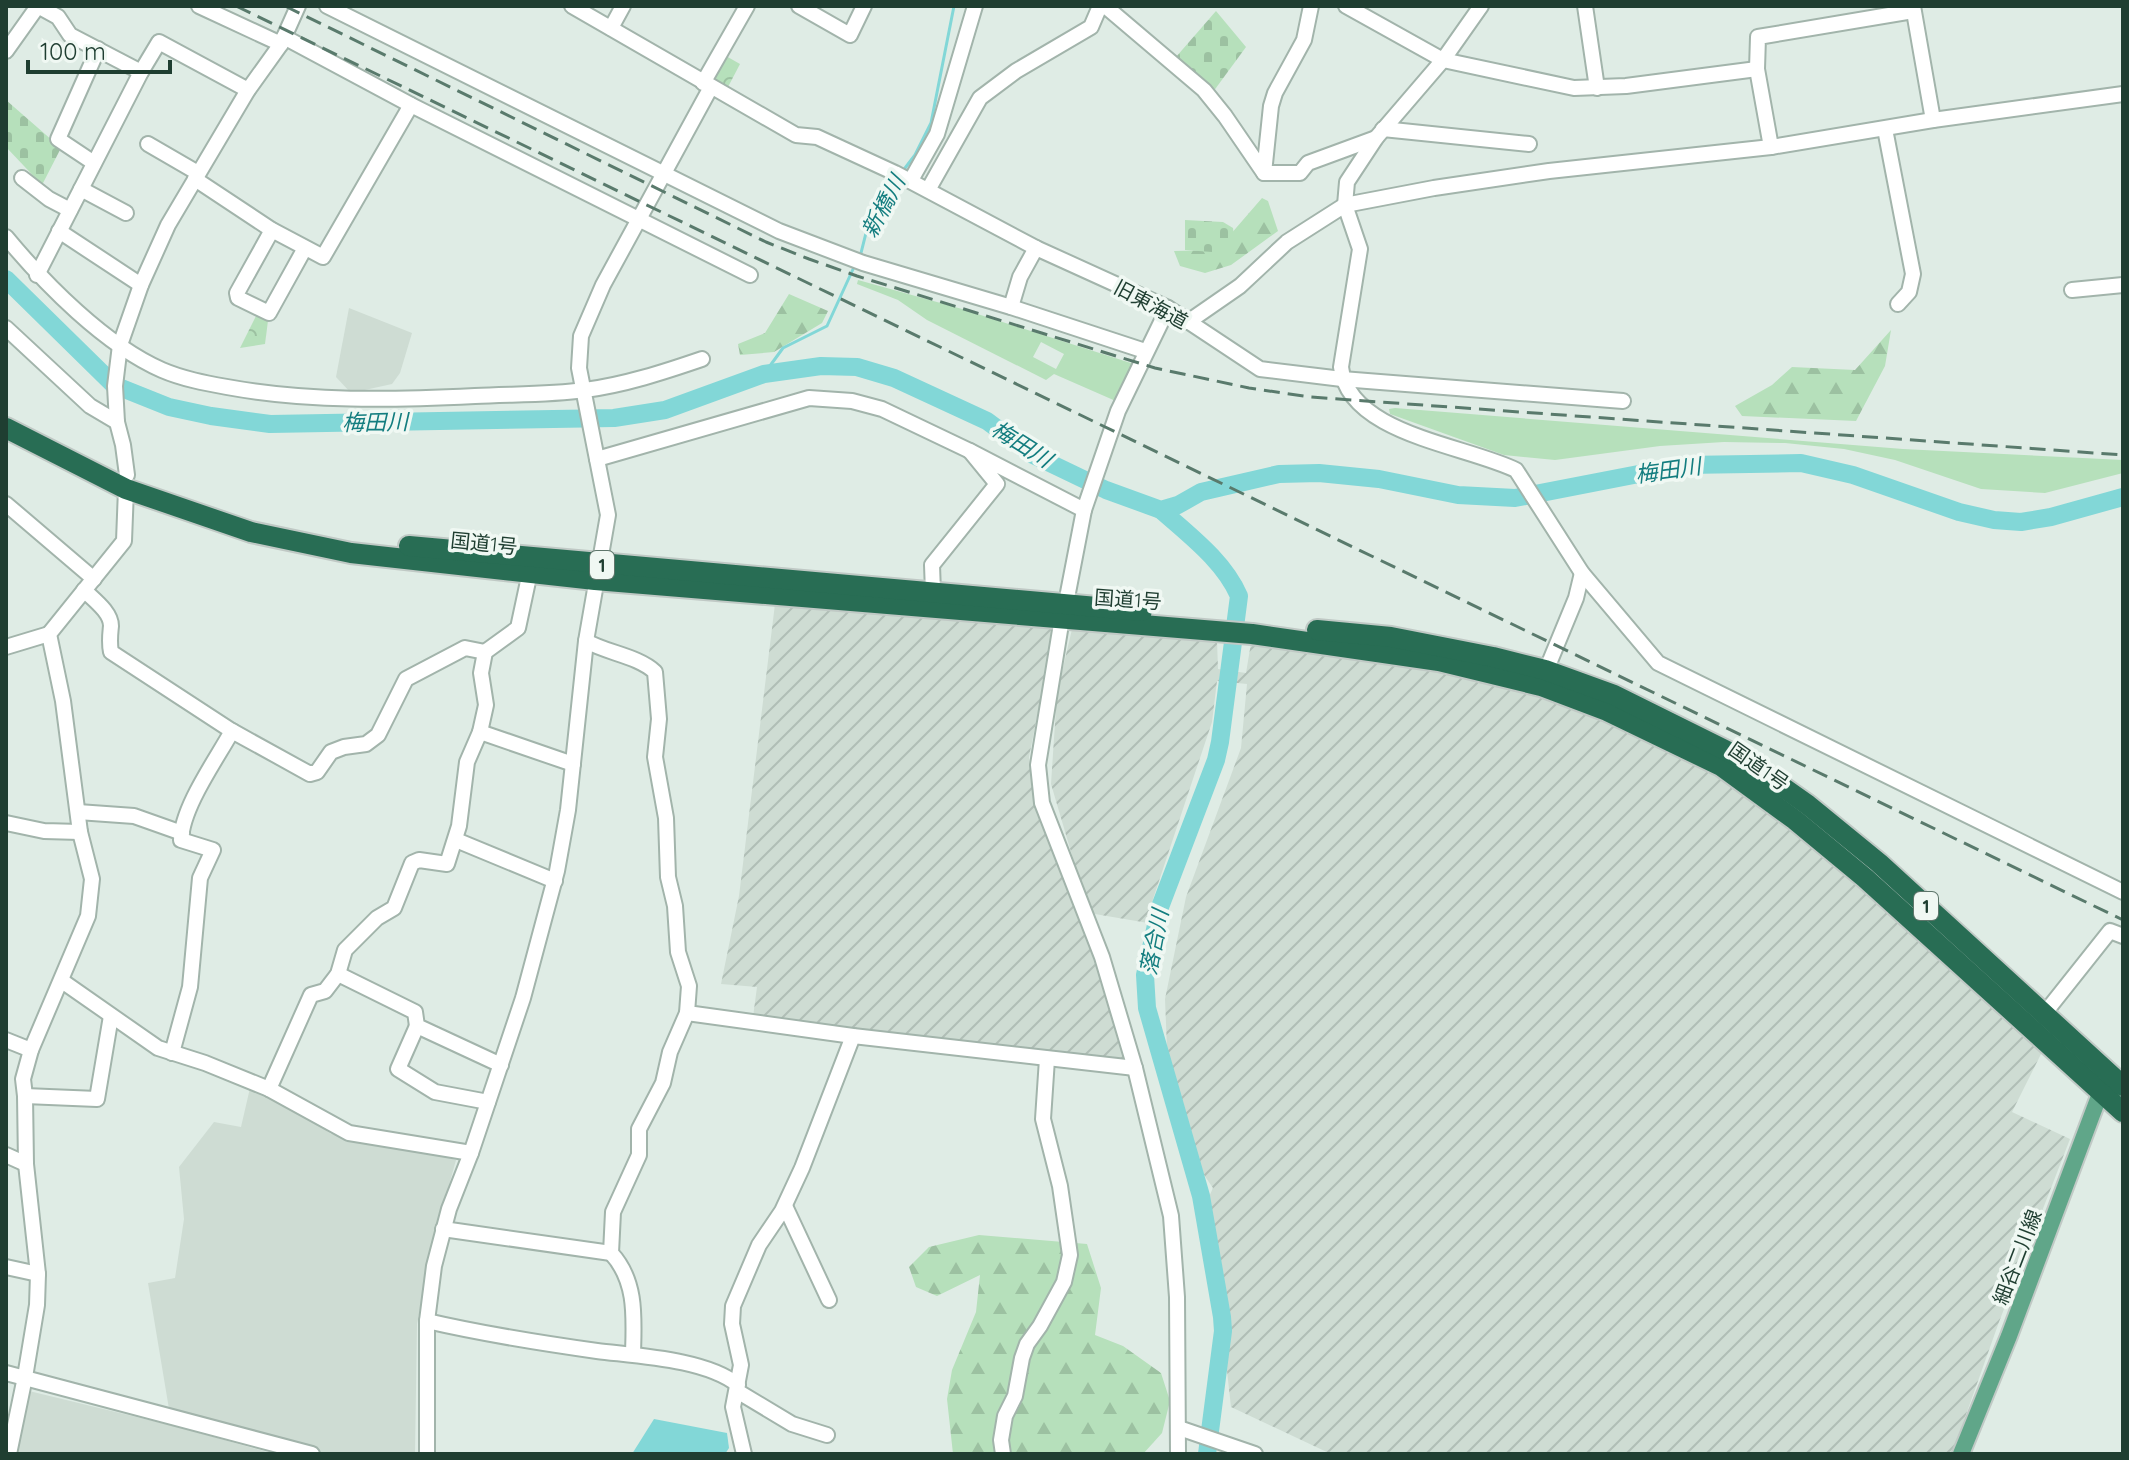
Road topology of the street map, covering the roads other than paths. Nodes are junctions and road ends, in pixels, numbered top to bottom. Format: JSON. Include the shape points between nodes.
{"nodes":[{"id":1,"x":199,"y":6,"type":"edge"},
{"id":2,"x":298,"y":6,"type":"edge"},
{"id":3,"x":327,"y":6,"type":"edge"},
{"id":4,"x":572,"y":6,"type":"edge"},
{"id":5,"x":623,"y":6,"type":"edge"},
{"id":6,"x":747,"y":6,"type":"edge"},
{"id":7,"x":799,"y":6,"type":"edge"},
{"id":8,"x":864,"y":6,"type":"edge"},
{"id":9,"x":975,"y":6,"type":"edge"},
{"id":10,"x":1102,"y":6,"type":"edge"},
{"id":11,"x":1311,"y":6,"type":"edge"},
{"id":12,"x":1346,"y":6,"type":"edge"},
{"id":13,"x":1481,"y":6,"type":"edge"},
{"id":14,"x":1585,"y":6,"type":"edge"},
{"id":15,"x":1913,"y":8,"type":"edge"},
{"id":16,"x":611,"y":28,"type":"junction"},
{"id":17,"x":9,"y":40,"type":"edge"},
{"id":18,"x":283,"y":41,"type":"junction"},
{"id":19,"x":98,"y":49,"type":"junction"},
{"id":20,"x":1443,"y":60,"type":"junction"},
{"id":21,"x":1757,"y":69,"type":"junction"},
{"id":22,"x":141,"y":72,"type":"junction"},
{"id":23,"x":707,"y":85,"type":"junction"},
{"id":24,"x":1597,"y":88,"type":"junction"},
{"id":25,"x":248,"y":90,"type":"junction"},
{"id":26,"x":2123,"y":94,"type":"edge"},
{"id":27,"x":411,"y":105,"type":"junction"},
{"id":28,"x":1933,"y":120,"type":"junction"},
{"id":29,"x":1885,"y":129,"type":"junction"},
{"id":30,"x":1380,"y":134,"type":"junction"},
{"id":31,"x":148,"y":144,"type":"dead end"},
{"id":32,"x":1529,"y":144,"type":"dead end"},
{"id":33,"x":1771,"y":147,"type":"junction"},
{"id":34,"x":94,"y":163,"type":"junction"},
{"id":35,"x":1264,"y":173,"type":"junction"},
{"id":36,"x":663,"y":175,"type":"junction"},
{"id":37,"x":197,"y":176,"type":"junction"},
{"id":38,"x":904,"y":177,"type":"junction"},
{"id":39,"x":22,"y":178,"type":"dead end"},
{"id":40,"x":81,"y":189,"type":"junction"},
{"id":41,"x":928,"y":190,"type":"junction"},
{"id":42,"x":1345,"y":205,"type":"junction"},
{"id":43,"x":70,"y":210,"type":"junction"},
{"id":44,"x":126,"y":213,"type":"dead end"},
{"id":45,"x":640,"y":216,"type":"junction"},
{"id":46,"x":272,"y":230,"type":"junction"},
{"id":47,"x":59,"y":231,"type":"junction"},
{"id":48,"x":6,"y":237,"type":"edge"},
{"id":49,"x":305,"y":248,"type":"junction"},
{"id":50,"x":1036,"y":248,"type":"junction"},
{"id":51,"x":37,"y":275,"type":"junction"},
{"id":52,"x":750,"y":275,"type":"dead end"},
{"id":53,"x":141,"y":285,"type":"junction"},
{"id":54,"x":2123,"y":285,"type":"edge"},
{"id":55,"x":2072,"y":290,"type":"dead end"},
{"id":56,"x":1898,"y":304,"type":"dead end"},
{"id":57,"x":1011,"y":307,"type":"junction"},
{"id":58,"x":1168,"y":308,"type":"junction"},
{"id":59,"x":1188,"y":322,"type":"junction"},
{"id":60,"x":6,"y":328,"type":"edge"},
{"id":61,"x":120,"y":349,"type":"junction"},
{"id":62,"x":1145,"y":351,"type":"junction"},
{"id":63,"x":702,"y":359,"type":"dead end"},
{"id":64,"x":1342,"y":379,"type":"junction"},
{"id":65,"x":585,"y":394,"type":"junction"},
{"id":66,"x":1623,"y":401,"type":"dead end"},
{"id":67,"x":6,"y":413,"type":"edge"},
{"id":68,"x":117,"y":420,"type":"junction"},
{"id":69,"x":6,"y":428,"type":"edge"},
{"id":70,"x":970,"y":451,"type":"junction"},
{"id":71,"x":596,"y":454,"type":"junction"},
{"id":72,"x":126,"y":482,"type":"junction"},
{"id":73,"x":6,"y":504,"type":"edge"},
{"id":74,"x":1085,"y":508,"type":"junction"},
{"id":75,"x":530,"y":572,"type":"junction"},
{"id":76,"x":597,"y":572,"type":"junction"},
{"id":77,"x":1582,"y":573,"type":"junction"},
{"id":78,"x":89,"y":584,"type":"junction"},
{"id":79,"x":933,"y":592,"type":"junction"},
{"id":80,"x":1064,"y":610,"type":"junction"},
{"id":81,"x":49,"y":634,"type":"junction"},
{"id":82,"x":586,"y":641,"type":"junction"},
{"id":83,"x":6,"y":647,"type":"edge"},
{"id":84,"x":485,"y":652,"type":"junction"},
{"id":85,"x":1543,"y":678,"type":"junction"},
{"id":86,"x":232,"y":731,"type":"junction"},
{"id":87,"x":480,"y":732,"type":"junction"},
{"id":88,"x":573,"y":764,"type":"junction"},
{"id":89,"x":78,"y":812,"type":"junction"},
{"id":90,"x":6,"y":823,"type":"edge"},
{"id":91,"x":80,"y":832,"type":"junction"},
{"id":92,"x":182,"y":833,"type":"junction"},
{"id":93,"x":456,"y":840,"type":"junction"},
{"id":94,"x":555,"y":881,"type":"junction"},
{"id":95,"x":2123,"y":892,"type":"edge"},
{"id":96,"x":2123,"y":936,"type":"edge"},
{"id":97,"x":338,"y":974,"type":"junction"},
{"id":98,"x":62,"y":981,"type":"junction"},
{"id":99,"x":687,"y":1013,"type":"junction"},
{"id":100,"x":2044,"y":1014,"type":"junction"},
{"id":101,"x":111,"y":1016,"type":"junction"},
{"id":102,"x":417,"y":1026,"type":"junction"},
{"id":103,"x":853,"y":1036,"type":"junction"},
{"id":104,"x":6,"y":1040,"type":"edge"},
{"id":105,"x":31,"y":1050,"type":"junction"},
{"id":106,"x":172,"y":1053,"type":"junction"},
{"id":107,"x":1047,"y":1059,"type":"junction"},
{"id":108,"x":501,"y":1065,"type":"junction"},
{"id":109,"x":1135,"y":1068,"type":"junction"},
{"id":110,"x":2112,"y":1085,"type":"edge"},
{"id":111,"x":269,"y":1089,"type":"junction"},
{"id":112,"x":25,"y":1096,"type":"junction"},
{"id":113,"x":488,"y":1102,"type":"junction"},
{"id":114,"x":2123,"y":1112,"type":"edge"},
{"id":115,"x":471,"y":1153,"type":"junction"},
{"id":116,"x":6,"y":1155,"type":"edge"},
{"id":117,"x":26,"y":1164,"type":"junction"},
{"id":118,"x":785,"y":1206,"type":"junction"},
{"id":119,"x":443,"y":1229,"type":"junction"},
{"id":120,"x":611,"y":1253,"type":"junction"},
{"id":121,"x":6,"y":1267,"type":"edge"},
{"id":122,"x":38,"y":1274,"type":"junction"},
{"id":123,"x":829,"y":1300,"type":"dead end"},
{"id":124,"x":427,"y":1321,"type":"junction"},
{"id":125,"x":633,"y":1353,"type":"junction"},
{"id":126,"x":6,"y":1373,"type":"edge"},
{"id":127,"x":25,"y":1377,"type":"junction"},
{"id":128,"x":738,"y":1388,"type":"junction"},
{"id":129,"x":1179,"y":1428,"type":"junction"},
{"id":130,"x":827,"y":1435,"type":"dead end"},
{"id":131,"x":281,"y":1450,"type":"edge"},
{"id":132,"x":9,"y":1454,"type":"edge"},
{"id":133,"x":312,"y":1454,"type":"edge"},
{"id":134,"x":427,"y":1454,"type":"edge"},
{"id":135,"x":744,"y":1454,"type":"edge"},
{"id":136,"x":1003,"y":1454,"type":"edge"},
{"id":137,"x":1178,"y":1454,"type":"edge"},
{"id":138,"x":1255,"y":1454,"type":"edge"},
{"id":139,"x":1961,"y":1454,"type":"edge"}],
"edges":[{"from":1,"to":18,"type":"street"},
{"from":2,"to":18,"type":"street"},
{"from":3,"to":36,"type":"street"},
{"from":4,"to":16,"type":"street","name":"旧東海道"},
{"from":5,"to":16,"type":"street"},
{"from":6,"to":23,"type":"street"},
{"from":7,"to":8,"type":"street","via":[[850,35]]},
{"from":9,"to":38,"type":"street","via":[[937,134]]},
{"from":10,"to":35,"type":"street","via":[[1204,90]]},
{"from":10,"to":41,"type":"street","via":[[1091,27],[980,98]]},
{"from":11,"to":35,"type":"street","via":[[1304,40],[1271,106]]},
{"from":12,"to":20,"type":"street"},
{"from":13,"to":20,"type":"street"},
{"from":14,"to":24,"type":"street"},
{"from":15,"to":21,"type":"street","via":[[1758,37]]},
{"from":15,"to":28,"type":"street"},
{"from":16,"to":23,"type":"street","name":"旧東海道"},
{"from":17,"to":19,"type":"street","via":[[38,6],[58,17],[70,35]]},
{"from":18,"to":25,"type":"street"},
{"from":18,"to":27,"type":"street"},
{"from":19,"to":22,"type":"street"},
{"from":19,"to":34,"type":"street","via":[[58,139]]},
{"from":20,"to":24,"type":"street","via":[[1574,88]]},
{"from":20,"to":30,"type":"street"},
{"from":21,"to":24,"type":"street"},
{"from":21,"to":33,"type":"street"},
{"from":22,"to":25,"type":"street","via":[[159,42]]},
{"from":22,"to":34,"type":"street"},
{"from":23,"to":36,"type":"street"},
{"from":23,"to":38,"type":"street","name":"旧東海道","via":[[796,135],[817,137]]},
{"from":25,"to":37,"type":"street"},
{"from":26,"to":28,"type":"street"},
{"from":27,"to":45,"type":"street"},
{"from":27,"to":49,"type":"street","via":[[323,257]]},
{"from":28,"to":29,"type":"street"},
{"from":29,"to":33,"type":"street"},
{"from":29,"to":56,"type":"street","via":[[1913,274],[1909,292]]},
{"from":30,"to":32,"type":"street"},
{"from":30,"to":35,"type":"street","via":[[1308,163],[1300,173]]},
{"from":30,"to":42,"type":"street","via":[[1347,182]]},
{"from":31,"to":37,"type":"street"},
{"from":33,"to":42,"type":"street","via":[[1549,171]]},
{"from":34,"to":40,"type":"street"},
{"from":36,"to":45,"type":"street"},
{"from":36,"to":57,"type":"street","via":[[779,231],[857,261]]},
{"from":37,"to":46,"type":"street"},
{"from":37,"to":53,"type":"street"},
{"from":38,"to":41,"type":"street","name":"旧東海道"},
{"from":39,"to":43,"type":"street"},
{"from":40,"to":43,"type":"street"},
{"from":40,"to":44,"type":"street"},
{"from":41,"to":50,"type":"street","name":"旧東海道"},
{"from":42,"to":59,"type":"street","via":[[1287,242],[1240,286]]},
{"from":42,"to":64,"type":"street","via":[[1360,249]]},
{"from":43,"to":47,"type":"street"},
{"from":45,"to":52,"type":"street"},
{"from":45,"to":65,"type":"street","via":[[581,336],[579,368]]},
{"from":46,"to":49,"type":"street"},
{"from":46,"to":49,"type":"street","via":[[237,293],[259,310],[269,313]]},
{"from":47,"to":51,"type":"street"},
{"from":47,"to":53,"type":"street"},
{"from":48,"to":51,"type":"street"},
{"from":50,"to":57,"type":"street"},
{"from":50,"to":58,"type":"street","name":"旧東海道"},
{"from":51,"to":61,"type":"street"},
{"from":53,"to":61,"type":"street"},
{"from":54,"to":55,"type":"street"},
{"from":57,"to":62,"type":"street"},
{"from":58,"to":59,"type":"street","name":"旧東海道"},
{"from":58,"to":62,"type":"street"},
{"from":59,"to":64,"type":"street","name":"旧東海道","via":[[1260,369]]},
{"from":60,"to":68,"type":"street","via":[[90,406]]},
{"from":61,"to":65,"type":"street","via":[[183,379],[290,396]]},
{"from":61,"to":68,"type":"street"},
{"from":62,"to":74,"type":"street","via":[[1104,447]]},
{"from":63,"to":65,"type":"street"},
{"from":64,"to":66,"type":"street","name":"旧東海道"},
{"from":64,"to":77,"type":"street","via":[[1372,416],[1516,470]]},
{"from":65,"to":71,"type":"street"},
{"from":67,"to":72,"type":"highway","name":"国道1号","number":"1"},
{"from":68,"to":72,"type":"street"},
{"from":69,"to":72,"type":"highway","name":"国道1号","number":"1"},
{"from":70,"to":71,"type":"street","via":[[882,409],[809,398]]},
{"from":70,"to":74,"type":"street"},
{"from":70,"to":79,"type":"street","via":[[997,484],[932,565]]},
{"from":71,"to":76,"type":"street","via":[[608,515]]},
{"from":72,"to":75,"type":"highway","name":"国道1号","number":"1","via":[[251,532],[351,553]]},
{"from":72,"to":76,"type":"highway","name":"国道1号","number":"1","via":[[248,518],[352,541]]},
{"from":72,"to":78,"type":"street","via":[[124,541]]},
{"from":73,"to":78,"type":"street"},
{"from":74,"to":80,"type":"street"},
{"from":75,"to":76,"type":"highway","name":"国道1号","number":"1"},
{"from":75,"to":84,"type":"street","via":[[518,628]]},
{"from":76,"to":79,"type":"highway","name":"国道1号","number":"1"},
{"from":76,"to":80,"type":"highway","name":"国道1号","number":"1"},
{"from":76,"to":82,"type":"street"},
{"from":77,"to":85,"type":"street"},
{"from":77,"to":95,"type":"street","via":[[1658,663]]},
{"from":78,"to":81,"type":"street"},
{"from":78,"to":86,"type":"street","via":[[112,622],[111,652]]},
{"from":79,"to":80,"type":"highway","name":"国道1号","number":"1"},
{"from":80,"to":85,"type":"highway","name":"国道1号","number":"1","via":[[1391,637],[1493,657]]},
{"from":80,"to":109,"type":"street","via":[[1038,765],[1042,803],[1102,957]]},
{"from":81,"to":83,"type":"street"},
{"from":81,"to":89,"type":"street"},
{"from":82,"to":88,"type":"street"},
{"from":82,"to":99,"type":"street","via":[[655,672],[655,757],[678,952],[689,986]]},
{"from":84,"to":86,"type":"street","via":[[465,648],[406,679],[378,735],[366,744],[331,752],[317,772],[293,766]]},
{"from":84,"to":87,"type":"street","via":[[481,673],[486,705]]},
{"from":85,"to":100,"type":"highway","name":"国道1号","number":"1","via":[[1614,695],[1743,759],[1879,863]]},
{"from":85,"to":110,"type":"highway","name":"国道1号","number":"1","via":[[1721,766],[1795,820]]},
{"from":86,"to":92,"type":"street","via":[[191,805]]},
{"from":87,"to":88,"type":"street"},
{"from":87,"to":93,"type":"street","via":[[467,762]]},
{"from":88,"to":94,"type":"street"},
{"from":89,"to":91,"type":"street"},
{"from":89,"to":92,"type":"street","via":[[134,816]]},
{"from":90,"to":91,"type":"street"},
{"from":91,"to":98,"type":"street","via":[[92,879],[88,916]]},
{"from":92,"to":106,"type":"street","via":[[181,840],[213,850],[200,878],[190,987]]},
{"from":93,"to":94,"type":"street"},
{"from":93,"to":97,"type":"street","via":[[447,864],[412,863],[394,908],[345,950]]},
{"from":94,"to":108,"type":"street"},
{"from":96,"to":100,"type":"street","via":[[2110,931]]},
{"from":97,"to":102,"type":"street","via":[[415,1012]]},
{"from":97,"to":111,"type":"street","via":[[325,991],[311,995]]},
{"from":98,"to":101,"type":"street"},
{"from":98,"to":105,"type":"street"},
{"from":99,"to":103,"type":"street"},
{"from":99,"to":120,"type":"street","via":[[663,1083],[639,1129],[639,1155],[613,1212]]},
{"from":100,"to":110,"type":"highway","name":"国道1号","number":"1"},
{"from":101,"to":106,"type":"street"},
{"from":101,"to":112,"type":"street","via":[[97,1099]]},
{"from":102,"to":108,"type":"street"},
{"from":102,"to":113,"type":"street","via":[[398,1069],[435,1092]]},
{"from":103,"to":107,"type":"street"},
{"from":103,"to":118,"type":"street"},
{"from":104,"to":105,"type":"street"},
{"from":105,"to":112,"type":"street","via":[[23,1079]]},
{"from":106,"to":111,"type":"street"},
{"from":107,"to":109,"type":"street"},
{"from":107,"to":136,"type":"street","via":[[1043,1119],[1070,1255],[1064,1282],[1022,1358],[1005,1416]]},
{"from":108,"to":113,"type":"street"},
{"from":109,"to":129,"type":"street","via":[[1171,1216]]},
{"from":110,"to":114,"type":"highway","name":"国道1号","number":"1"},
{"from":110,"to":139,"type":"main road","name":"細谷二川線"},
{"from":111,"to":115,"type":"street","via":[[349,1133]]},
{"from":112,"to":117,"type":"street"},
{"from":113,"to":115,"type":"street"},
{"from":115,"to":119,"type":"street"},
{"from":116,"to":117,"type":"street"},
{"from":117,"to":122,"type":"street"},
{"from":118,"to":123,"type":"street"},
{"from":118,"to":128,"type":"street","via":[[759,1245],[733,1306],[741,1365]]},
{"from":119,"to":120,"type":"street"},
{"from":119,"to":124,"type":"street"},
{"from":120,"to":125,"type":"street","via":[[635,1302]]},
{"from":121,"to":122,"type":"street"},
{"from":122,"to":127,"type":"street"},
{"from":124,"to":125,"type":"street","via":[[477,1333]]},
{"from":124,"to":134,"type":"street"},
{"from":125,"to":128,"type":"street","via":[[719,1374]]},
{"from":126,"to":127,"type":"street"},
{"from":127,"to":131,"type":"street"},
{"from":127,"to":132,"type":"street"},
{"from":128,"to":130,"type":"street","via":[[792,1424]]},
{"from":128,"to":135,"type":"street","via":[[733,1407]]},
{"from":129,"to":137,"type":"street"},
{"from":129,"to":138,"type":"street"},
{"from":131,"to":133,"type":"street"}]}
